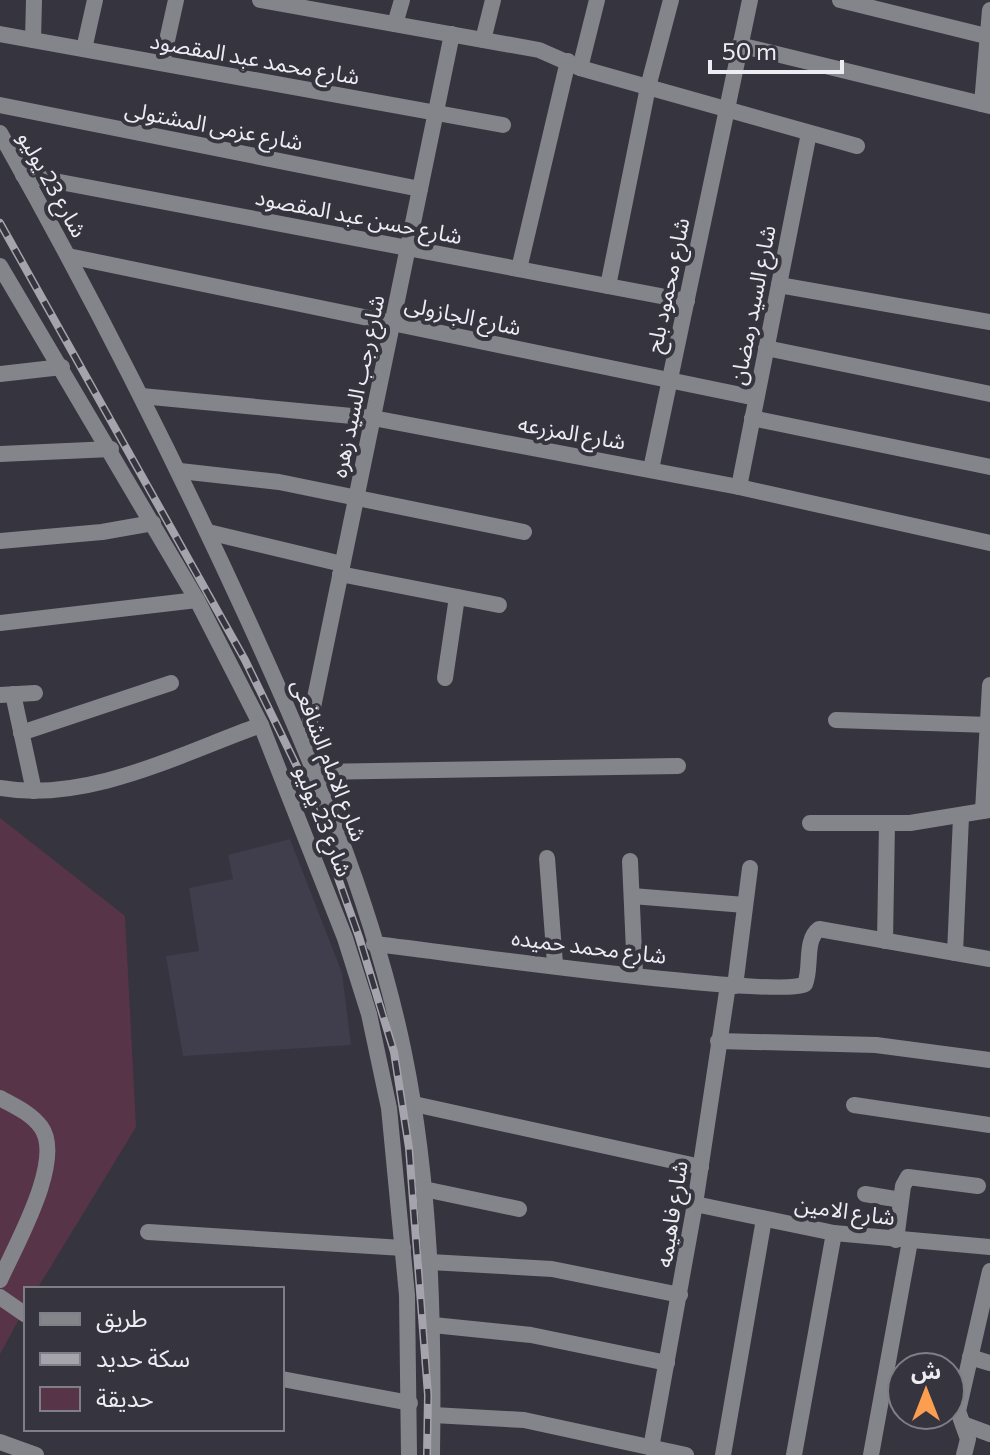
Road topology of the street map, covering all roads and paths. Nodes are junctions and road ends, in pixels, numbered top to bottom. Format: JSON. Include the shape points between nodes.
{"nodes":[{"id":1,"x":34,"y":0,"type":"edge"},
{"id":2,"x":95,"y":0,"type":"edge"},
{"id":3,"x":176,"y":0,"type":"edge"},
{"id":4,"x":260,"y":0,"type":"edge"},
{"id":5,"x":402,"y":0,"type":"edge"},
{"id":6,"x":493,"y":0,"type":"edge"},
{"id":7,"x":597,"y":0,"type":"edge"},
{"id":8,"x":671,"y":0,"type":"edge"},
{"id":9,"x":750,"y":0,"type":"edge"},
{"id":10,"x":840,"y":0,"type":"edge"},
{"id":11,"x":305,"y":4,"type":"edge"},
{"id":12,"x":990,"y":10,"type":"edge"},
{"id":13,"x":395,"y":24,"type":"junction"},
{"id":14,"x":0,"y":34,"type":"edge"},
{"id":15,"x":452,"y":34,"type":"junction"},
{"id":16,"x":989,"y":37,"type":"edge"},
{"id":17,"x":33,"y":40,"type":"junction"},
{"id":18,"x":483,"y":40,"type":"junction"},
{"id":19,"x":739,"y":45,"type":"junction"},
{"id":20,"x":84,"y":49,"type":"junction"},
{"id":21,"x":162,"y":63,"type":"junction"},
{"id":22,"x":574,"y":65,"type":"junction"},
{"id":23,"x":648,"y":87,"type":"junction"},
{"id":24,"x":0,"y":105,"type":"edge"},
{"id":25,"x":986,"y":105,"type":"edge"},
{"id":26,"x":726,"y":109,"type":"junction"},
{"id":27,"x":435,"y":113,"type":"junction"},
{"id":28,"x":503,"y":125,"type":"dead end"},
{"id":29,"x":0,"y":133,"type":"edge"},
{"id":30,"x":809,"y":133,"type":"junction"},
{"id":31,"x":857,"y":146,"type":"dead end"},
{"id":32,"x":23,"y":175,"type":"junction"},
{"id":33,"x":420,"y":189,"type":"junction"},
{"id":34,"x":407,"y":248,"type":"junction"},
{"id":35,"x":68,"y":256,"type":"junction"},
{"id":36,"x":0,"y":266,"type":"edge"},
{"id":37,"x":519,"y":269,"type":"junction"},
{"id":38,"x":6,"y":283,"type":"edge"},
{"id":39,"x":779,"y":285,"type":"junction"},
{"id":40,"x":608,"y":286,"type":"junction"},
{"id":41,"x":687,"y":301,"type":"junction"},
{"id":42,"x":990,"y":322,"type":"edge"},
{"id":43,"x":392,"y":323,"type":"junction"},
{"id":44,"x":766,"y":348,"type":"junction"},
{"id":45,"x":62,"y":367,"type":"junction"},
{"id":46,"x":0,"y":374,"type":"edge"},
{"id":47,"x":670,"y":380,"type":"junction"},
{"id":48,"x":990,"y":394,"type":"edge"},
{"id":49,"x":141,"y":396,"type":"junction"},
{"id":50,"x":756,"y":398,"type":"junction"},
{"id":51,"x":373,"y":418,"type":"junction"},
{"id":52,"x":752,"y":418,"type":"junction"},
{"id":53,"x":111,"y":449,"type":"junction"},
{"id":54,"x":0,"y":454,"type":"edge"},
{"id":55,"x":990,"y":467,"type":"edge"},
{"id":56,"x":651,"y":469,"type":"junction"},
{"id":57,"x":180,"y":471,"type":"junction"},
{"id":58,"x":739,"y":487,"type":"junction"},
{"id":59,"x":356,"y":499,"type":"junction"},
{"id":60,"x":153,"y":523,"type":"junction"},
{"id":61,"x":208,"y":532,"type":"junction"},
{"id":62,"x":524,"y":532,"type":"dead end"},
{"id":63,"x":0,"y":541,"type":"edge"},
{"id":64,"x":990,"y":543,"type":"edge"},
{"id":65,"x":341,"y":569,"type":"junction"},
{"id":66,"x":457,"y":597,"type":"junction"},
{"id":67,"x":197,"y":600,"type":"junction"},
{"id":68,"x":499,"y":605,"type":"dead end"},
{"id":69,"x":0,"y":623,"type":"edge"},
{"id":70,"x":445,"y":678,"type":"dead end"},
{"id":71,"x":171,"y":683,"type":"dead end"},
{"id":72,"x":990,"y":685,"type":"edge"},
{"id":73,"x":35,"y":693,"type":"dead end"},
{"id":74,"x":6,"y":695,"type":"edge"},
{"id":75,"x":836,"y":720,"type":"dead end"},
{"id":76,"x":261,"y":725,"type":"junction"},
{"id":77,"x":988,"y":725,"type":"edge"},
{"id":78,"x":21,"y":733,"type":"junction"},
{"id":79,"x":305,"y":746,"type":"junction"},
{"id":80,"x":678,"y":766,"type":"dead end"},
{"id":81,"x":315,"y":772,"type":"junction"},
{"id":82,"x":0,"y":788,"type":"edge"},
{"id":83,"x":34,"y":791,"type":"junction"},
{"id":84,"x":986,"y":811,"type":"edge"},
{"id":85,"x":961,"y":817,"type":"junction"},
{"id":86,"x":810,"y":823,"type":"dead end"},
{"id":87,"x":887,"y":823,"type":"junction"},
{"id":88,"x":547,"y":858,"type":"dead end"},
{"id":89,"x":630,"y":861,"type":"dead end"},
{"id":90,"x":750,"y":868,"type":"dead end"},
{"id":91,"x":632,"y":896,"type":"junction"},
{"id":92,"x":745,"y":905,"type":"junction"},
{"id":93,"x":885,"y":941,"type":"junction"},
{"id":94,"x":374,"y":944,"type":"junction"},
{"id":95,"x":955,"y":953,"type":"junction"},
{"id":96,"x":990,"y":959,"type":"edge"},
{"id":97,"x":555,"y":964,"type":"junction"},
{"id":98,"x":635,"y":974,"type":"junction"},
{"id":99,"x":731,"y":986,"type":"junction"},
{"id":100,"x":718,"y":1041,"type":"junction"},
{"id":101,"x":990,"y":1060,"type":"edge"},
{"id":102,"x":0,"y":1098,"type":"edge"},
{"id":103,"x":414,"y":1104,"type":"junction"},
{"id":104,"x":854,"y":1105,"type":"dead end"},
{"id":105,"x":990,"y":1125,"type":"edge"},
{"id":106,"x":701,"y":1167,"type":"junction"},
{"id":107,"x":978,"y":1186,"type":"dead end"},
{"id":108,"x":424,"y":1189,"type":"junction"},
{"id":109,"x":865,"y":1194,"type":"dead end"},
{"id":110,"x":901,"y":1200,"type":"junction"},
{"id":111,"x":695,"y":1204,"type":"junction"},
{"id":112,"x":519,"y":1209,"type":"dead end"},
{"id":113,"x":764,"y":1219,"type":"junction"},
{"id":114,"x":148,"y":1232,"type":"dead end"},
{"id":115,"x":834,"y":1233,"type":"junction"},
{"id":116,"x":903,"y":1240,"type":"junction"},
{"id":117,"x":990,"y":1247,"type":"edge"},
{"id":118,"x":403,"y":1248,"type":"junction"},
{"id":119,"x":430,"y":1262,"type":"junction"},
{"id":120,"x":990,"y":1271,"type":"edge"},
{"id":121,"x":0,"y":1280,"type":"edge"},
{"id":122,"x":680,"y":1295,"type":"junction"},
{"id":123,"x":0,"y":1297,"type":"edge"},
{"id":124,"x":24,"y":1314,"type":"edge"},
{"id":125,"x":433,"y":1325,"type":"junction"},
{"id":126,"x":970,"y":1357,"type":"junction"},
{"id":127,"x":667,"y":1363,"type":"junction"},
{"id":128,"x":990,"y":1363,"type":"edge"},
{"id":129,"x":966,"y":1375,"type":"edge"},
{"id":130,"x":284,"y":1379,"type":"edge"},
{"id":131,"x":410,"y":1403,"type":"junction"},
{"id":132,"x":433,"y":1415,"type":"junction"},
{"id":133,"x":966,"y":1425,"type":"edge"},
{"id":134,"x":965,"y":1431,"type":"edge"},
{"id":135,"x":990,"y":1434,"type":"edge"},
{"id":136,"x":0,"y":1442,"type":"edge"},
{"id":137,"x":651,"y":1448,"type":"junction"},
{"id":138,"x":36,"y":1455,"type":"edge"},
{"id":139,"x":409,"y":1455,"type":"edge"},
{"id":140,"x":432,"y":1455,"type":"edge"},
{"id":141,"x":686,"y":1455,"type":"edge"},
{"id":142,"x":723,"y":1455,"type":"edge"},
{"id":143,"x":794,"y":1455,"type":"edge"},
{"id":144,"x":871,"y":1455,"type":"edge"},
{"id":145,"x":964,"y":1455,"type":"edge"}],
"edges":[{"from":1,"to":17,"type":"street"},
{"from":2,"to":20,"type":"street"},
{"from":3,"to":21,"type":"street"},
{"from":4,"to":11,"type":"street"},
{"from":5,"to":13,"type":"street"},
{"from":6,"to":18,"type":"street"},
{"from":7,"to":22,"type":"street"},
{"from":8,"to":23,"type":"street"},
{"from":9,"to":19,"type":"street","name":"شارع محمود بلح"},
{"from":10,"to":16,"type":"street"},
{"from":11,"to":13,"type":"street"},
{"from":12,"to":16,"type":"street"},
{"from":13,"to":15,"type":"street"},
{"from":14,"to":17,"type":"street","name":"شارع محمد عبد المقصود"},
{"from":15,"to":18,"type":"street"},
{"from":15,"to":27,"type":"street","name":"شارع رجب السيد زهره"},
{"from":16,"to":25,"type":"street"},
{"from":17,"to":20,"type":"street","name":"شارع محمد عبد المقصود"},
{"from":18,"to":22,"type":"street","via":[[539,50]]},
{"from":19,"to":25,"type":"street"},
{"from":19,"to":26,"type":"street","name":"شارع محمود بلح"},
{"from":20,"to":21,"type":"street","name":"شارع محمد عبد المقصود"},
{"from":21,"to":27,"type":"street","name":"شارع محمد عبد المقصود"},
{"from":22,"to":23,"type":"street"},
{"from":22,"to":37,"type":"street"},
{"from":23,"to":26,"type":"street"},
{"from":23,"to":40,"type":"street"},
{"from":24,"to":33,"type":"street","name":"شارع عزمى المشتولى"},
{"from":26,"to":30,"type":"street"},
{"from":26,"to":41,"type":"street","name":"شارع محمود بلح"},
{"from":27,"to":28,"type":"street","name":"شارع محمد عبد المقصود"},
{"from":27,"to":33,"type":"street","name":"شارع رجب السيد زهره"},
{"from":29,"to":32,"type":"street","name":"شارع 23 يوليو"},
{"from":30,"to":31,"type":"street"},
{"from":30,"to":39,"type":"street","name":"شارع السيد رمضان"},
{"from":32,"to":34,"type":"street","name":"شارع حسن عبد المقصود"},
{"from":32,"to":35,"type":"street","name":"شارع 23 يوليو"},
{"from":33,"to":34,"type":"street","name":"شارع رجب السيد زهره"},
{"from":34,"to":37,"type":"street","name":"شارع حسن عبد المقصود"},
{"from":34,"to":43,"type":"street","name":"شارع رجب السيد زهره"},
{"from":35,"to":43,"type":"street","name":"شارع الجازولى"},
{"from":35,"to":49,"type":"street","name":"شارع الامام الشافعى"},
{"from":36,"to":38,"type":"street","name":"شارع 23 يوليو"},
{"from":37,"to":40,"type":"street","name":"شارع حسن عبد المقصود"},
{"from":38,"to":45,"type":"street","name":"شارع 23 يوليو"},
{"from":39,"to":42,"type":"street"},
{"from":39,"to":44,"type":"street","name":"شارع السيد رمضان"},
{"from":40,"to":41,"type":"street","name":"شارع حسن عبد المقصود"},
{"from":41,"to":47,"type":"street","name":"شارع محمود بلح"},
{"from":43,"to":47,"type":"street","name":"شارع الجازولى"},
{"from":43,"to":51,"type":"street","name":"شارع رجب السيد زهره"},
{"from":44,"to":48,"type":"street"},
{"from":44,"to":50,"type":"street","name":"شارع السيد رمضان"},
{"from":45,"to":46,"type":"street"},
{"from":45,"to":53,"type":"street","name":"شارع 23 يوليو"},
{"from":47,"to":50,"type":"street","name":"شارع الجازولى"},
{"from":47,"to":56,"type":"street","name":"شارع محمود بلح"},
{"from":49,"to":51,"type":"street","name":"شارع المزرعه"},
{"from":49,"to":57,"type":"street","name":"شارع الامام الشافعى"},
{"from":50,"to":52,"type":"street","name":"شارع السيد رمضان"},
{"from":51,"to":56,"type":"street","name":"شارع المزرعه"},
{"from":51,"to":59,"type":"street","name":"شارع رجب السيد زهره"},
{"from":52,"to":55,"type":"street"},
{"from":52,"to":58,"type":"street","name":"شارع السيد رمضان"},
{"from":53,"to":54,"type":"street"},
{"from":53,"to":60,"type":"street","name":"شارع 23 يوليو"},
{"from":56,"to":58,"type":"street","name":"شارع المزرعه"},
{"from":57,"to":59,"type":"street","via":[[279,482]]},
{"from":57,"to":61,"type":"street","name":"شارع الامام الشافعى"},
{"from":58,"to":64,"type":"street","name":"شارع المزرعه"},
{"from":59,"to":62,"type":"street"},
{"from":59,"to":65,"type":"street","name":"شارع رجب السيد زهره"},
{"from":60,"to":63,"type":"street"},
{"from":60,"to":67,"type":"street","name":"شارع 23 يوليو"},
{"from":61,"to":65,"type":"street"},
{"from":61,"to":79,"type":"street","name":"شارع الامام الشافعى"},
{"from":65,"to":66,"type":"street"},
{"from":65,"to":79,"type":"street","name":"شارع رجب السيد زهره"},
{"from":66,"to":68,"type":"street"},
{"from":66,"to":70,"type":"street"},
{"from":67,"to":69,"type":"street"},
{"from":67,"to":76,"type":"street","name":"شارع 23 يوليو"},
{"from":71,"to":78,"type":"street"},
{"from":72,"to":77,"type":"street"},
{"from":73,"to":74,"type":"street"},
{"from":74,"to":78,"type":"street"},
{"from":75,"to":77,"type":"street"},
{"from":76,"to":83,"type":"street","via":[[96,783]]},
{"from":76,"to":118,"type":"street","name":"شارع 23 يوليو","via":[[364,994],[389,1108]]},
{"from":77,"to":84,"type":"street"},
{"from":78,"to":83,"type":"street"},
{"from":79,"to":81,"type":"street","name":"شارع الامام الشافعى"},
{"from":80,"to":81,"type":"street"},
{"from":81,"to":94,"type":"street","name":"شارع الامام الشافعى"},
{"from":82,"to":83,"type":"street"},
{"from":84,"to":85,"type":"street"},
{"from":85,"to":87,"type":"street"},
{"from":85,"to":95,"type":"street"},
{"from":86,"to":87,"type":"street"},
{"from":87,"to":93,"type":"street"},
{"from":88,"to":97,"type":"street"},
{"from":89,"to":91,"type":"street"},
{"from":90,"to":92,"type":"street","name":"شارع فاهيمه"},
{"from":91,"to":92,"type":"street"},
{"from":91,"to":98,"type":"street"},
{"from":92,"to":99,"type":"street","name":"شارع فاهيمه"},
{"from":93,"to":95,"type":"street"},
{"from":93,"to":99,"type":"street","name":"شارع محمد حميده","via":[[819,929],[811,937],[808,978],[799,988]]},
{"from":94,"to":97,"type":"street","name":"شارع محمد حميده"},
{"from":94,"to":103,"type":"street","name":"شارع الامام الشافعى"},
{"from":95,"to":96,"type":"street"},
{"from":97,"to":98,"type":"street","name":"شارع محمد حميده"},
{"from":98,"to":99,"type":"street","name":"شارع محمد حميده"},
{"from":99,"to":100,"type":"street","name":"شارع فاهيمه"},
{"from":100,"to":101,"type":"street","via":[[876,1045]]},
{"from":100,"to":106,"type":"street","name":"شارع فاهيمه"},
{"from":102,"to":121,"type":"street","via":[[33,1117],[48,1145],[45,1177]]},
{"from":103,"to":106,"type":"street"},
{"from":103,"to":108,"type":"street","name":"شارع الامام الشافعى"},
{"from":104,"to":105,"type":"street"},
{"from":106,"to":111,"type":"street","name":"شارع فاهيمه"},
{"from":107,"to":110,"type":"street","via":[[908,1177]]},
{"from":108,"to":112,"type":"street"},
{"from":108,"to":119,"type":"street","name":"شارع الامام الشافعى"},
{"from":109,"to":110,"type":"street"},
{"from":110,"to":116,"type":"street"},
{"from":111,"to":113,"type":"street","name":"شارع الامين"},
{"from":111,"to":122,"type":"street","name":"شارع فاهيمه"},
{"from":113,"to":115,"type":"street","name":"شارع الامين"},
{"from":113,"to":142,"type":"street"},
{"from":114,"to":118,"type":"street"},
{"from":115,"to":116,"type":"street","name":"شارع الامين"},
{"from":115,"to":143,"type":"street"},
{"from":116,"to":117,"type":"street","name":"شارع الامين"},
{"from":116,"to":144,"type":"street"},
{"from":118,"to":131,"type":"street","name":"شارع 23 يوليو"},
{"from":119,"to":122,"type":"street","via":[[552,1269]]},
{"from":119,"to":125,"type":"street","name":"شارع الامام الشافعى"},
{"from":120,"to":126,"type":"street"},
{"from":122,"to":127,"type":"street","name":"شارع فاهيمه"},
{"from":123,"to":124,"type":"street"},
{"from":125,"to":127,"type":"street","via":[[531,1335]]},
{"from":125,"to":132,"type":"street","name":"شارع الامام الشافعى"},
{"from":126,"to":128,"type":"street"},
{"from":126,"to":129,"type":"street"},
{"from":127,"to":137,"type":"street","name":"شارع فاهيمه"},
{"from":130,"to":131,"type":"street"},
{"from":131,"to":139,"type":"street","name":"شارع 23 يوليو"},
{"from":132,"to":137,"type":"street","via":[[524,1420]]},
{"from":132,"to":140,"type":"street","name":"شارع الامام الشافعى"},
{"from":133,"to":135,"type":"street"},
{"from":134,"to":145,"type":"street"},
{"from":136,"to":138,"type":"street"},
{"from":137,"to":141,"type":"street"}]}
